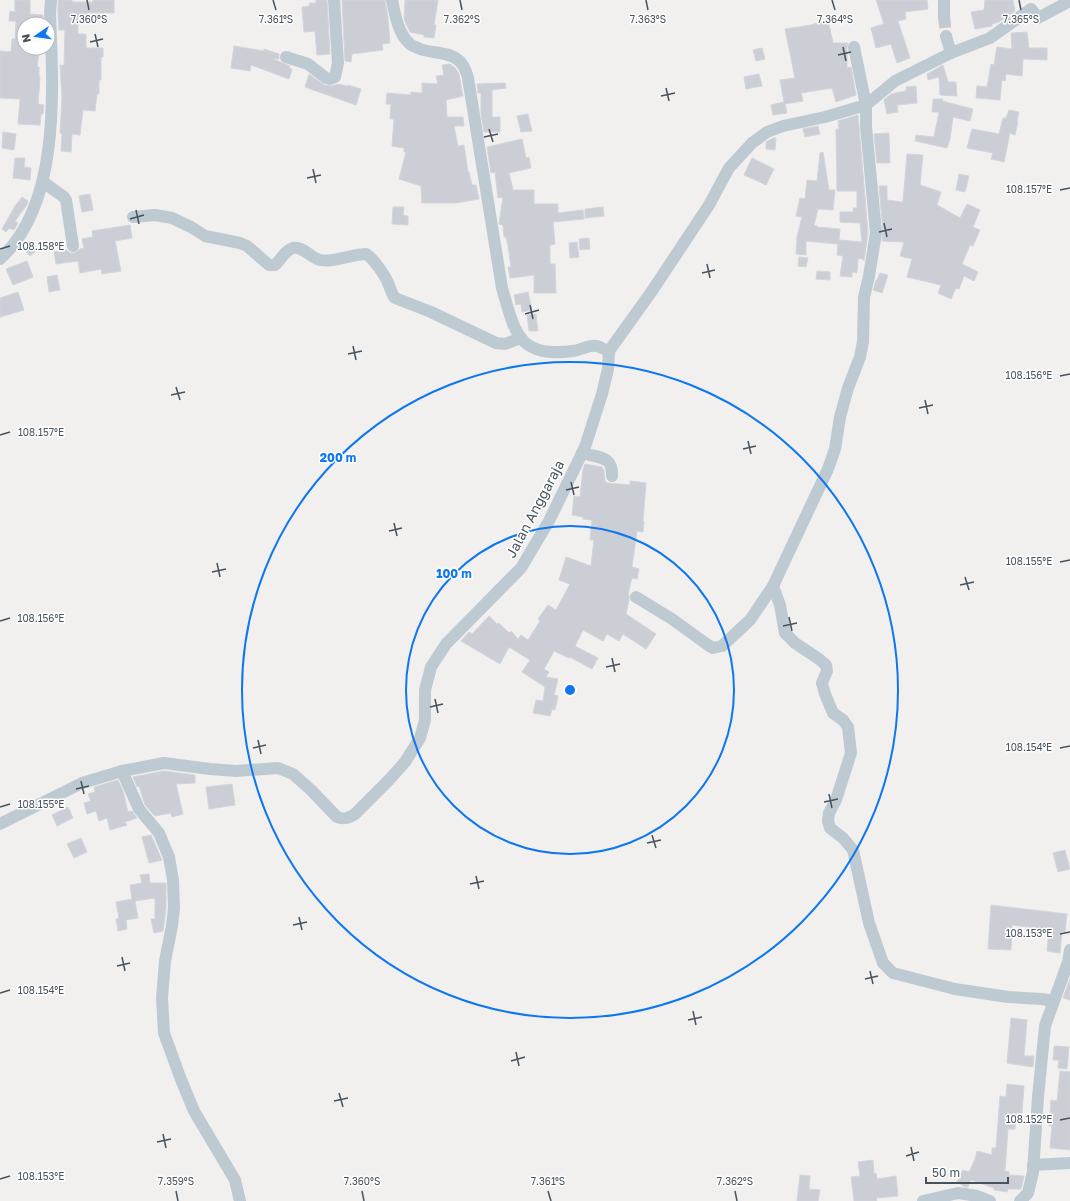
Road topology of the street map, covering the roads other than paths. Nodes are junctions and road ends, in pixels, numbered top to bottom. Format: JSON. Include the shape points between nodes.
{"nodes":[{"id":1,"x":51,"y":0,"type":"edge"},
{"id":2,"x":334,"y":0,"type":"edge"},
{"id":3,"x":392,"y":0,"type":"edge"},
{"id":4,"x":944,"y":0,"type":"edge"},
{"id":5,"x":1070,"y":1,"type":"edge"},
{"id":6,"x":1030,"y":4,"type":"edge"},
{"id":7,"x":944,"y":16,"type":"tunnel mouth"},
{"id":8,"x":946,"y":36,"type":"tunnel mouth"},
{"id":9,"x":854,"y":47,"type":"dead end"},
{"id":10,"x":951,"y":53,"type":"junction"},
{"id":11,"x":286,"y":57,"type":"dead end"},
{"id":12,"x":866,"y":105,"type":"junction"},
{"id":13,"x":43,"y":182,"type":"junction"},
{"id":14,"x":133,"y":217,"type":"dead end"},
{"id":15,"x":73,"y":246,"type":"dead end"},
{"id":16,"x":0,"y":259,"type":"edge"},
{"id":17,"x":521,"y":338,"type":"junction"},
{"id":18,"x":609,"y":351,"type":"junction"},
{"id":19,"x":582,"y":453,"type":"junction"},
{"id":20,"x":612,"y":476,"type":"dead end"},
{"id":21,"x":773,"y":586,"type":"junction"},
{"id":22,"x":636,"y":597,"type":"dead end"},
{"id":23,"x":122,"y":771,"type":"junction"},
{"id":24,"x":0,"y":824,"type":"edge"},
{"id":25,"x":1070,"y":950,"type":"edge"},
{"id":26,"x":1053,"y":1001,"type":"junction"},
{"id":27,"x":1070,"y":1164,"type":"edge"},
{"id":28,"x":1033,"y":1165,"type":"junction"},
{"id":29,"x":1024,"y":1200,"type":"edge"},
{"id":30,"x":240,"y":1201,"type":"edge"},
{"id":31,"x":923,"y":1201,"type":"edge"},
{"id":32,"x":990,"y":1201,"type":"edge"}],
"edges":[{"from":1,"to":13,"type":"street","via":[[53,92]]},
{"from":2,"to":11,"type":"street","via":[[338,56],[335,77],[326,78],[308,64]]},
{"from":3,"to":17,"type":"street","via":[[402,34],[409,44],[459,60],[468,78],[502,288],[512,322]]},
{"from":4,"to":7,"type":"street"},
{"from":5,"to":6,"type":"street","via":[[1038,18]]},
{"from":6,"to":10,"type":"street","via":[[990,38]]},
{"from":8,"to":10,"type":"street"},
{"from":9,"to":12,"type":"street"},
{"from":10,"to":12,"type":"street","via":[[895,82]]},
{"from":12,"to":18,"type":"street","via":[[767,132],[741,154],[729,168],[708,206],[652,291]]},
{"from":12,"to":21,"type":"street","via":[[876,234],[864,297],[863,342],[848,388],[835,449],[828,469]]},
{"from":13,"to":15,"type":"street","via":[[66,200]]},
{"from":13,"to":16,"type":"street","via":[[30,217],[15,244]]},
{"from":14,"to":17,"type":"street","via":[[155,215],[172,218],[205,236],[247,246],[269,265],[275,265],[289,250],[296,248],[323,260],[366,254],[371,257],[387,280],[395,298],[496,343],[505,344]]},
{"from":17,"to":18,"type":"street","via":[[531,347],[553,353],[575,351],[591,346]]},
{"from":18,"to":19,"type":"street","name":"Jalan Anggaraja","via":[[602,394]]},
{"from":19,"to":20,"type":"street","via":[[608,460]]},
{"from":19,"to":23,"type":"street","name":"Jalan Anggaraja","via":[[549,521],[521,568],[446,644],[431,667],[425,690],[426,720],[420,738],[390,780],[350,818],[341,819],[332,814],[293,774],[278,768],[236,771],[164,763]]},
{"from":21,"to":22,"type":"street","via":[[750,620],[722,646],[713,648]]},
{"from":21,"to":26,"type":"street","via":[[780,605],[785,633],[826,665],[827,671],[822,683],[825,694],[833,713],[848,727],[851,753],[828,821],[830,828],[853,850],[869,923],[883,963],[893,973],[955,989]]},
{"from":23,"to":24,"type":"street","name":"Jalan Anggaraja","via":[[82,783]]},
{"from":23,"to":30,"type":"street","via":[[139,809],[159,833],[169,857],[173,880],[174,908],[162,998],[164,1033],[194,1111],[235,1180]]},
{"from":25,"to":26,"type":"street"},
{"from":26,"to":28,"type":"street","via":[[1045,1026]]},
{"from":27,"to":28,"type":"street"},
{"from":28,"to":29,"type":"street","via":[[1028,1193]]},
{"from":31,"to":32,"type":"street","via":[[958,1193]]}]}
